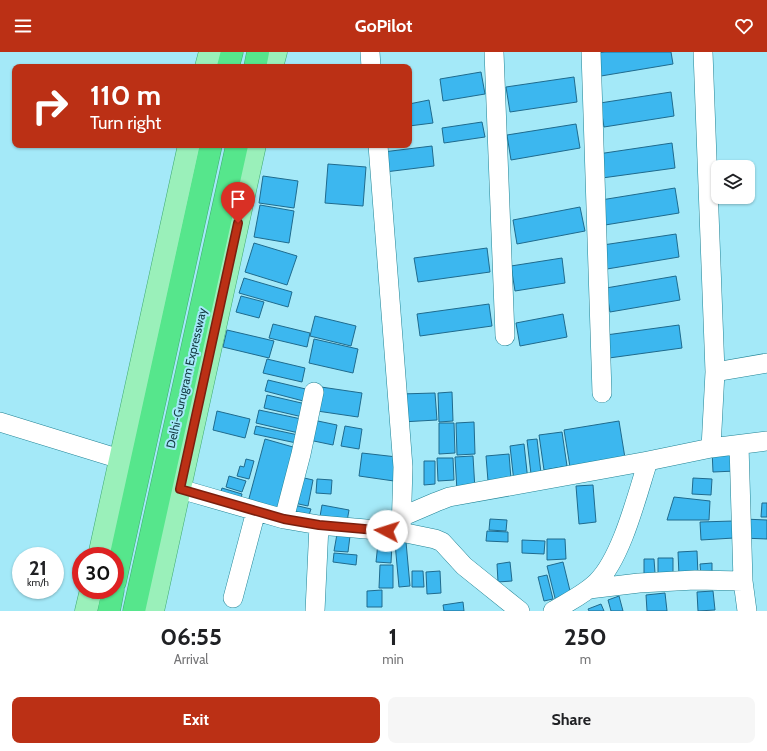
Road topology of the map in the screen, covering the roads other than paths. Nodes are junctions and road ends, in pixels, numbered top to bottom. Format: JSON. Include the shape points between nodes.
{"nodes":[{"id":1,"x":210,"y":52,"type":"edge"},
{"id":2,"x":232,"y":52,"type":"edge"},
{"id":3,"x":258,"y":52,"type":"edge"},
{"id":4,"x":276,"y":52,"type":"edge"},
{"id":5,"x":370,"y":52,"type":"edge"},
{"id":6,"x":494,"y":52,"type":"edge"},
{"id":7,"x":591,"y":52,"type":"edge"},
{"id":8,"x":703,"y":52,"type":"edge"},
{"id":9,"x":207,"y":64,"type":"edge"},
{"id":10,"x":229,"y":64,"type":"edge"},
{"id":11,"x":256,"y":64,"type":"edge"},
{"id":12,"x":273,"y":64,"type":"edge"},
{"id":13,"x":371,"y":64,"type":"edge"},
{"id":14,"x":188,"y":148,"type":"edge"},
{"id":15,"x":210,"y":148,"type":"edge"},
{"id":16,"x":237,"y":148,"type":"edge"},
{"id":17,"x":254,"y":148,"type":"edge"},
{"id":18,"x":378,"y":148,"type":"edge"},
{"id":19,"x":505,"y":336,"type":"dead end"},
{"id":20,"x":767,"y":363,"type":"edge"},
{"id":21,"x":715,"y":372,"type":"junction"},
{"id":22,"x":314,"y":392,"type":"dead end"},
{"id":23,"x":602,"y":393,"type":"dead end"},
{"id":24,"x":0,"y":422,"type":"edge"},
{"id":25,"x":767,"y":441,"type":"edge"},
{"id":26,"x":739,"y":444,"type":"junction"},
{"id":27,"x":711,"y":448,"type":"junction"},
{"id":28,"x":120,"y":459,"type":"junction"},
{"id":29,"x":648,"y":461,"type":"junction"},
{"id":30,"x":180,"y":489,"type":"junction"},
{"id":31,"x":256,"y":511,"type":"junction"},
{"id":32,"x":284,"y":519,"type":"junction"},
{"id":33,"x":319,"y":525,"type":"junction"},
{"id":34,"x":401,"y":525,"type":"junction"},
{"id":35,"x":101,"y":547,"type":"edge"},
{"id":36,"x":123,"y":547,"type":"edge"},
{"id":37,"x":743,"y":581,"type":"junction"},
{"id":38,"x":589,"y":589,"type":"junction"},
{"id":39,"x":233,"y":598,"type":"dead end"},
{"id":40,"x":89,"y":599,"type":"edge"},
{"id":41,"x":111,"y":599,"type":"edge"},
{"id":42,"x":86,"y":611,"type":"edge"},
{"id":43,"x":109,"y":611,"type":"edge"},
{"id":44,"x":134,"y":611,"type":"edge"},
{"id":45,"x":152,"y":611,"type":"edge"},
{"id":46,"x":315,"y":611,"type":"edge"},
{"id":47,"x":520,"y":611,"type":"edge"},
{"id":48,"x":553,"y":611,"type":"edge"},
{"id":49,"x":747,"y":611,"type":"edge"}],
"edges":[{"from":1,"to":9,"type":"main road"},
{"from":2,"to":10,"type":"highway"},
{"from":3,"to":11,"type":"highway"},
{"from":4,"to":12,"type":"main road"},
{"from":5,"to":13,"type":"street"},
{"from":6,"to":19,"type":"street"},
{"from":7,"to":23,"type":"street"},
{"from":8,"to":21,"type":"street"},
{"from":14,"to":28,"type":"main road"},
{"from":15,"to":36,"type":"highway","name":"Delhi-Gurugram Expressway"},
{"from":16,"to":44,"type":"highway","name":"Delhi-Gurugram Expressway"},
{"from":17,"to":30,"type":"main road"},
{"from":18,"to":34,"type":"street","via":[[403,467]]},
{"from":20,"to":21,"type":"street"},
{"from":21,"to":27,"type":"street"},
{"from":22,"to":32,"type":"street"},
{"from":24,"to":28,"type":"street"},
{"from":25,"to":26,"type":"street"},
{"from":26,"to":27,"type":"street"},
{"from":26,"to":37,"type":"street"},
{"from":27,"to":29,"type":"street"},
{"from":28,"to":35,"type":"main road"},
{"from":29,"to":34,"type":"street","via":[[449,498],[436,502]]},
{"from":29,"to":38,"type":"street","via":[[620,545],[605,572]]},
{"from":30,"to":31,"type":"street"},
{"from":30,"to":45,"type":"main road"},
{"from":31,"to":32,"type":"street"},
{"from":31,"to":39,"type":"street"},
{"from":32,"to":33,"type":"street"},
{"from":33,"to":34,"type":"street"},
{"from":33,"to":46,"type":"street"},
{"from":34,"to":47,"type":"street","via":[[442,542],[464,566]]},
{"from":37,"to":38,"type":"street","via":[[695,580]]},
{"from":37,"to":49,"type":"street"},
{"from":38,"to":48,"type":"street"},
{"from":40,"to":42,"type":"main road"},
{"from":41,"to":43,"type":"highway"}]}
